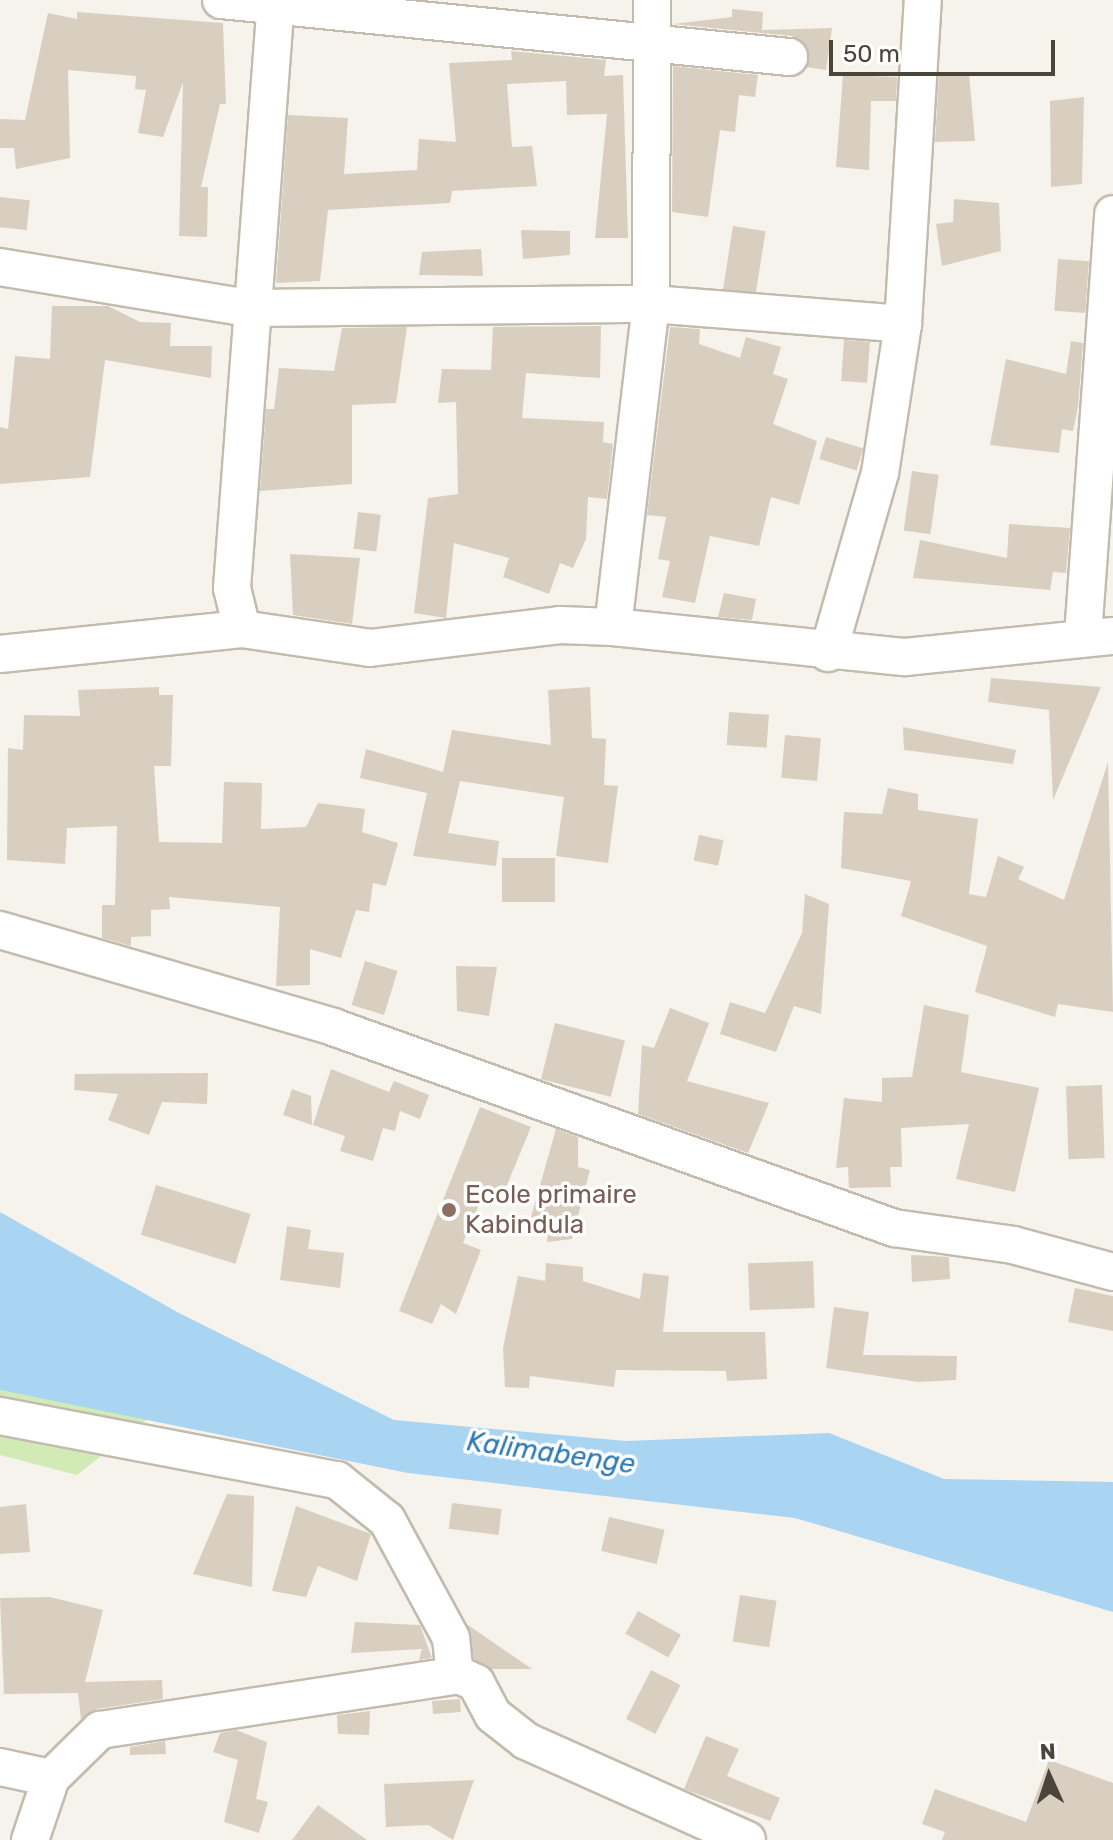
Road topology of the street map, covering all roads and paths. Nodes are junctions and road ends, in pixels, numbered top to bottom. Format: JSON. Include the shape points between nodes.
{"nodes":[{"id":1,"x":221,"y":0,"type":"edge"},
{"id":2,"x":652,"y":0,"type":"edge"},
{"id":3,"x":923,"y":0,"type":"edge"},
{"id":4,"x":275,"y":5,"type":"edge"},
{"id":5,"x":652,"y":40,"type":"junction"},
{"id":6,"x":789,"y":57,"type":"dead end"},
{"id":7,"x":1113,"y":214,"type":"edge"},
{"id":8,"x":0,"y":267,"type":"edge"},
{"id":9,"x":651,"y":304,"type":"junction"},
{"id":10,"x":249,"y":308,"type":"junction"},
{"id":11,"x":903,"y":324,"type":"junction"},
{"id":12,"x":613,"y":627,"type":"junction"},
{"id":13,"x":242,"y":629,"type":"junction"},
{"id":14,"x":1098,"y":636,"type":"edge"},
{"id":15,"x":828,"y":653,"type":"junction"},
{"id":16,"x":0,"y":654,"type":"edge"},
{"id":17,"x":0,"y":930,"type":"edge"},
{"id":18,"x":1113,"y":1272,"type":"edge"},
{"id":19,"x":0,"y":1416,"type":"edge"},
{"id":20,"x":455,"y":1676,"type":"junction"},
{"id":21,"x":0,"y":1767,"type":"edge"},
{"id":22,"x":51,"y":1778,"type":"junction"},
{"id":23,"x":30,"y":1840,"type":"edge"},
{"id":24,"x":747,"y":1840,"type":"edge"}],
"edges":[{"from":1,"to":4,"type":"street"},
{"from":2,"to":5,"type":"street"},
{"from":3,"to":11,"type":"street"},
{"from":4,"to":5,"type":"street"},
{"from":4,"to":10,"type":"street"},
{"from":5,"to":6,"type":"street"},
{"from":5,"to":9,"type":"street"},
{"from":7,"to":14,"type":"street"},
{"from":8,"to":10,"type":"street"},
{"from":9,"to":10,"type":"street"},
{"from":9,"to":11,"type":"street"},
{"from":9,"to":12,"type":"street"},
{"from":10,"to":13,"type":"street","via":[[232,588]]},
{"from":11,"to":15,"type":"street","via":[[880,473]]},
{"from":12,"to":13,"type":"street","via":[[560,625],[370,648]]},
{"from":12,"to":15,"type":"street"},
{"from":13,"to":16,"type":"street"},
{"from":14,"to":15,"type":"street","via":[[976,653]]},
{"from":17,"to":18,"type":"street","via":[[333,1027],[894,1228],[1013,1245]]},
{"from":19,"to":20,"type":"street","via":[[337,1480],[387,1520],[451,1638]]},
{"from":20,"to":22,"type":"street","via":[[100,1730]]},
{"from":20,"to":24,"type":"street","via":[[476,1683],[493,1715],[526,1741]]},
{"from":21,"to":22,"type":"street"},
{"from":22,"to":23,"type":"street"}]}
